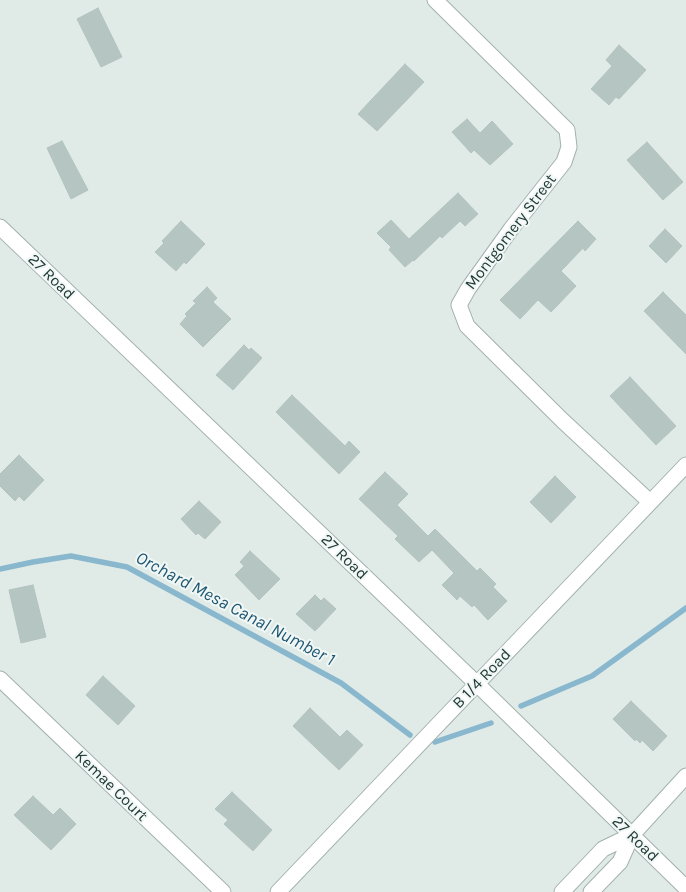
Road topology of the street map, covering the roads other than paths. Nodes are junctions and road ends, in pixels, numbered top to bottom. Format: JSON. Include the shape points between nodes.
{"nodes":[{"id":1,"x":436,"y":0,"type":"edge"},
{"id":2,"x":0,"y":227,"type":"edge"},
{"id":3,"x":686,"y":465,"type":"edge"},
{"id":4,"x":650,"y":502,"type":"junction"},
{"id":5,"x":0,"y":679,"type":"edge"},
{"id":6,"x":477,"y":684,"type":"junction"},
{"id":7,"x":686,"y":776,"type":"edge"},
{"id":8,"x":632,"y":835,"type":"junction"},
{"id":9,"x":686,"y":888,"type":"edge"},
{"id":10,"x":223,"y":892,"type":"edge"},
{"id":11,"x":278,"y":892,"type":"edge"},
{"id":12,"x":562,"y":892,"type":"edge"},
{"id":13,"x":591,"y":892,"type":"edge"}],
"edges":[{"from":1,"to":4,"type":"street","name":"Montgomery Street","via":[[567,130],[570,147],[564,162],[468,289],[459,305],[467,326]]},
{"from":2,"to":6,"type":"street","name":"27 Road"},
{"from":3,"to":4,"type":"street","name":"B 1/4 Road"},
{"from":4,"to":6,"type":"street","name":"B 1/4 Road"},
{"from":5,"to":10,"type":"street","name":"Kemae Court"},
{"from":6,"to":8,"type":"street","name":"27 Road"},
{"from":6,"to":11,"type":"street","name":"B 1/4 Road"},
{"from":7,"to":8,"type":"street"},
{"from":8,"to":9,"type":"street","name":"27 Road"},
{"from":8,"to":12,"type":"street","via":[[603,849]]},
{"from":8,"to":13,"type":"street","via":[[620,862]]}]}
